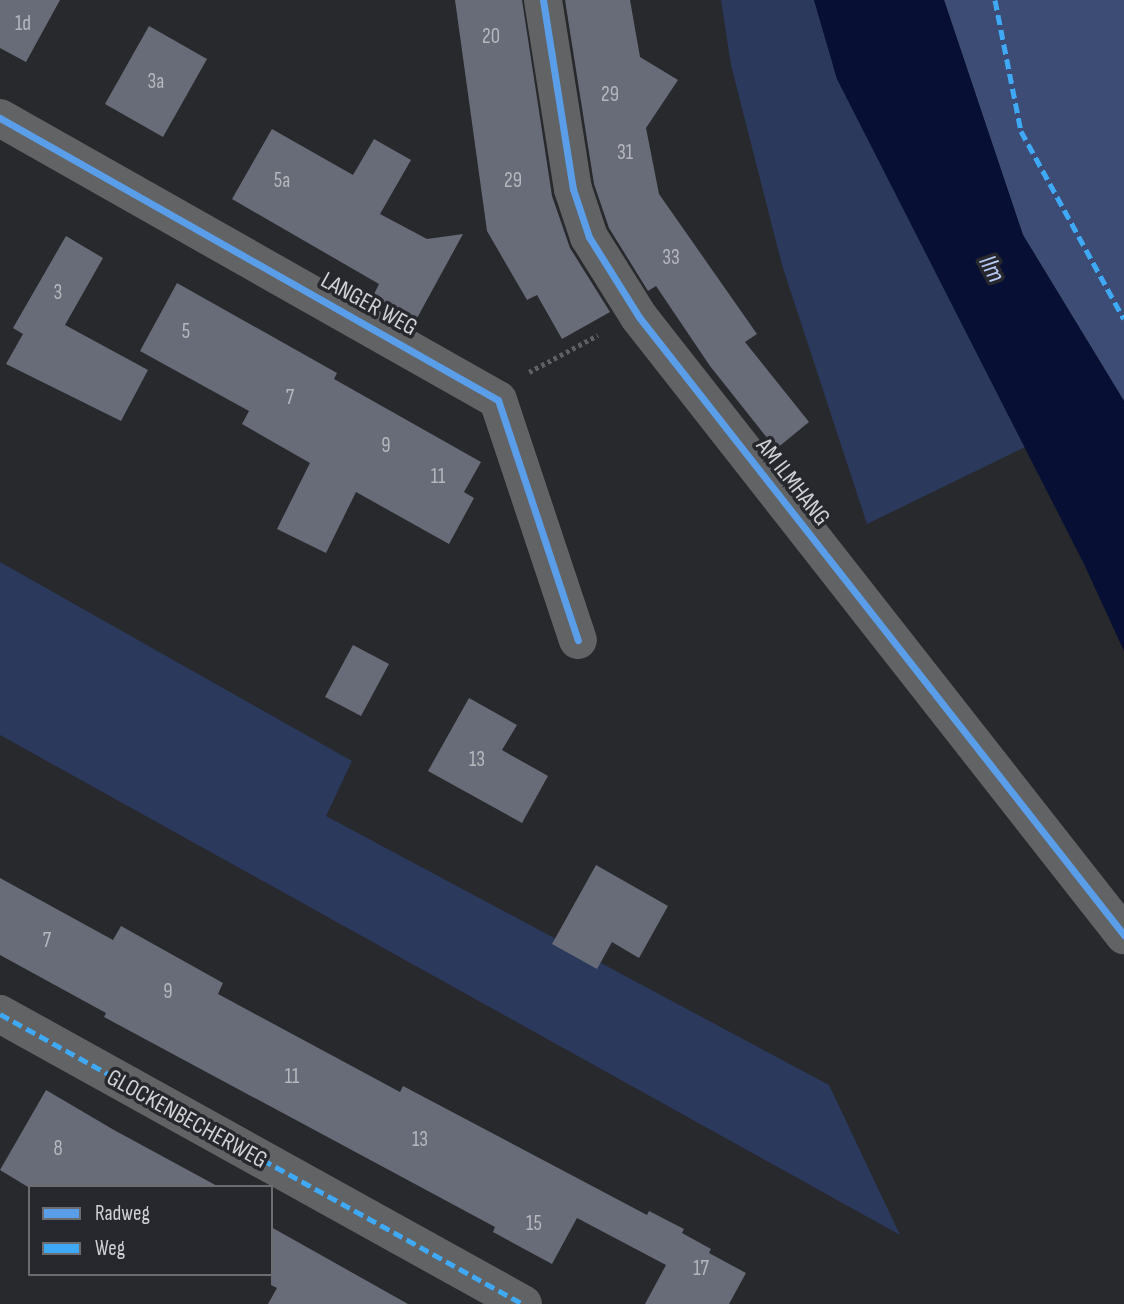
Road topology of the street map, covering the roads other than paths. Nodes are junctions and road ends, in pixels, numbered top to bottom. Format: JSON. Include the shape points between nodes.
{"nodes":[{"id":1,"x":543,"y":0,"type":"edge"},
{"id":2,"x":0,"y":118,"type":"edge"},
{"id":3,"x":578,"y":640,"type":"dead end"},
{"id":4,"x":1124,"y":935,"type":"edge"},
{"id":5,"x":0,"y":1014,"type":"edge"},
{"id":6,"x":523,"y":1304,"type":"edge"}],
"edges":[{"from":1,"to":4,"type":"street","name":"AM ILMHANG","via":[[573,189],[589,237],[639,317]]},
{"from":2,"to":3,"type":"street","name":"LANGER WEG","via":[[498,400]]},
{"from":5,"to":6,"type":"street","name":"GLOCKENBECHERWEG"}]}
